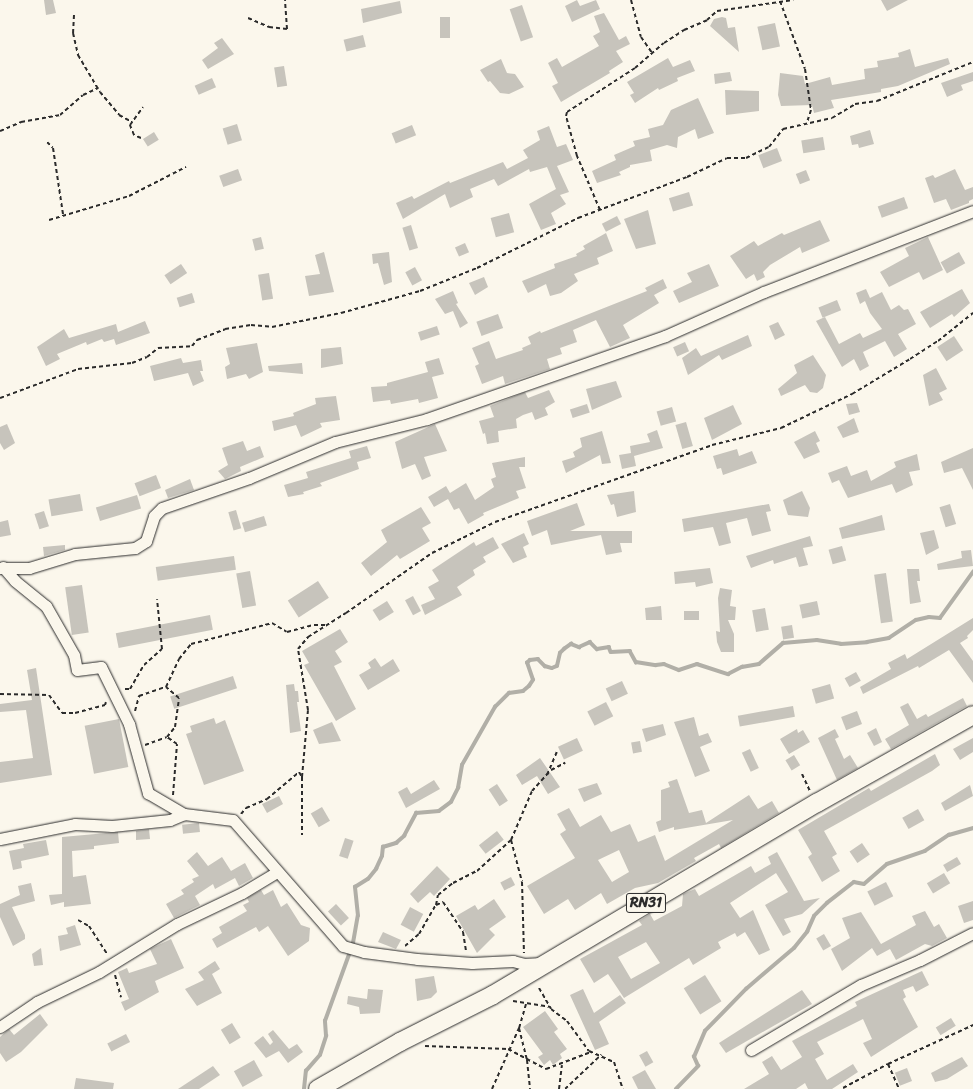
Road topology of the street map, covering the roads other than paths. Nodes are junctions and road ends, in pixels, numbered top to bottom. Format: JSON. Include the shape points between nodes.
{"nodes":[{"id":1,"x":973,"y":211,"type":"edge"},
{"id":2,"x":2,"y":567,"type":"edge"},
{"id":3,"x":973,"y":715,"type":"edge"},
{"id":4,"x":184,"y":814,"type":"junction"},
{"id":5,"x":0,"y":840,"type":"edge"},
{"id":6,"x":277,"y":872,"type":"junction"},
{"id":7,"x":973,"y":933,"type":"edge"},
{"id":8,"x":543,"y":963,"type":"junction"},
{"id":9,"x":0,"y":1027,"type":"edge"},
{"id":10,"x":751,"y":1050,"type":"dead end"},
{"id":11,"x":318,"y":1089,"type":"edge"}],
"edges":[{"from":1,"to":2,"type":"street","via":[[764,292],[665,336],[427,419],[335,442],[249,478],[162,508],[154,516],[146,541],[135,548],[75,554],[29,568]]},
{"from":2,"to":4,"type":"street","via":[[46,606],[74,655],[76,670],[100,666],[129,724],[148,793]]},
{"from":3,"to":8,"type":"main road","number":"RN31"},
{"from":4,"to":5,"type":"street","via":[[170,820],[112,826],[75,824]]},
{"from":4,"to":6,"type":"street","via":[[236,821]]},
{"from":6,"to":8,"type":"street","via":[[340,945],[364,952],[468,963]]},
{"from":6,"to":9,"type":"street","via":[[219,906],[177,924],[99,972],[37,1002]]},
{"from":7,"to":10,"type":"street","via":[[953,945],[861,985]]},
{"from":8,"to":11,"type":"main road","number":"RN31","via":[[493,994],[400,1042]]}]}
